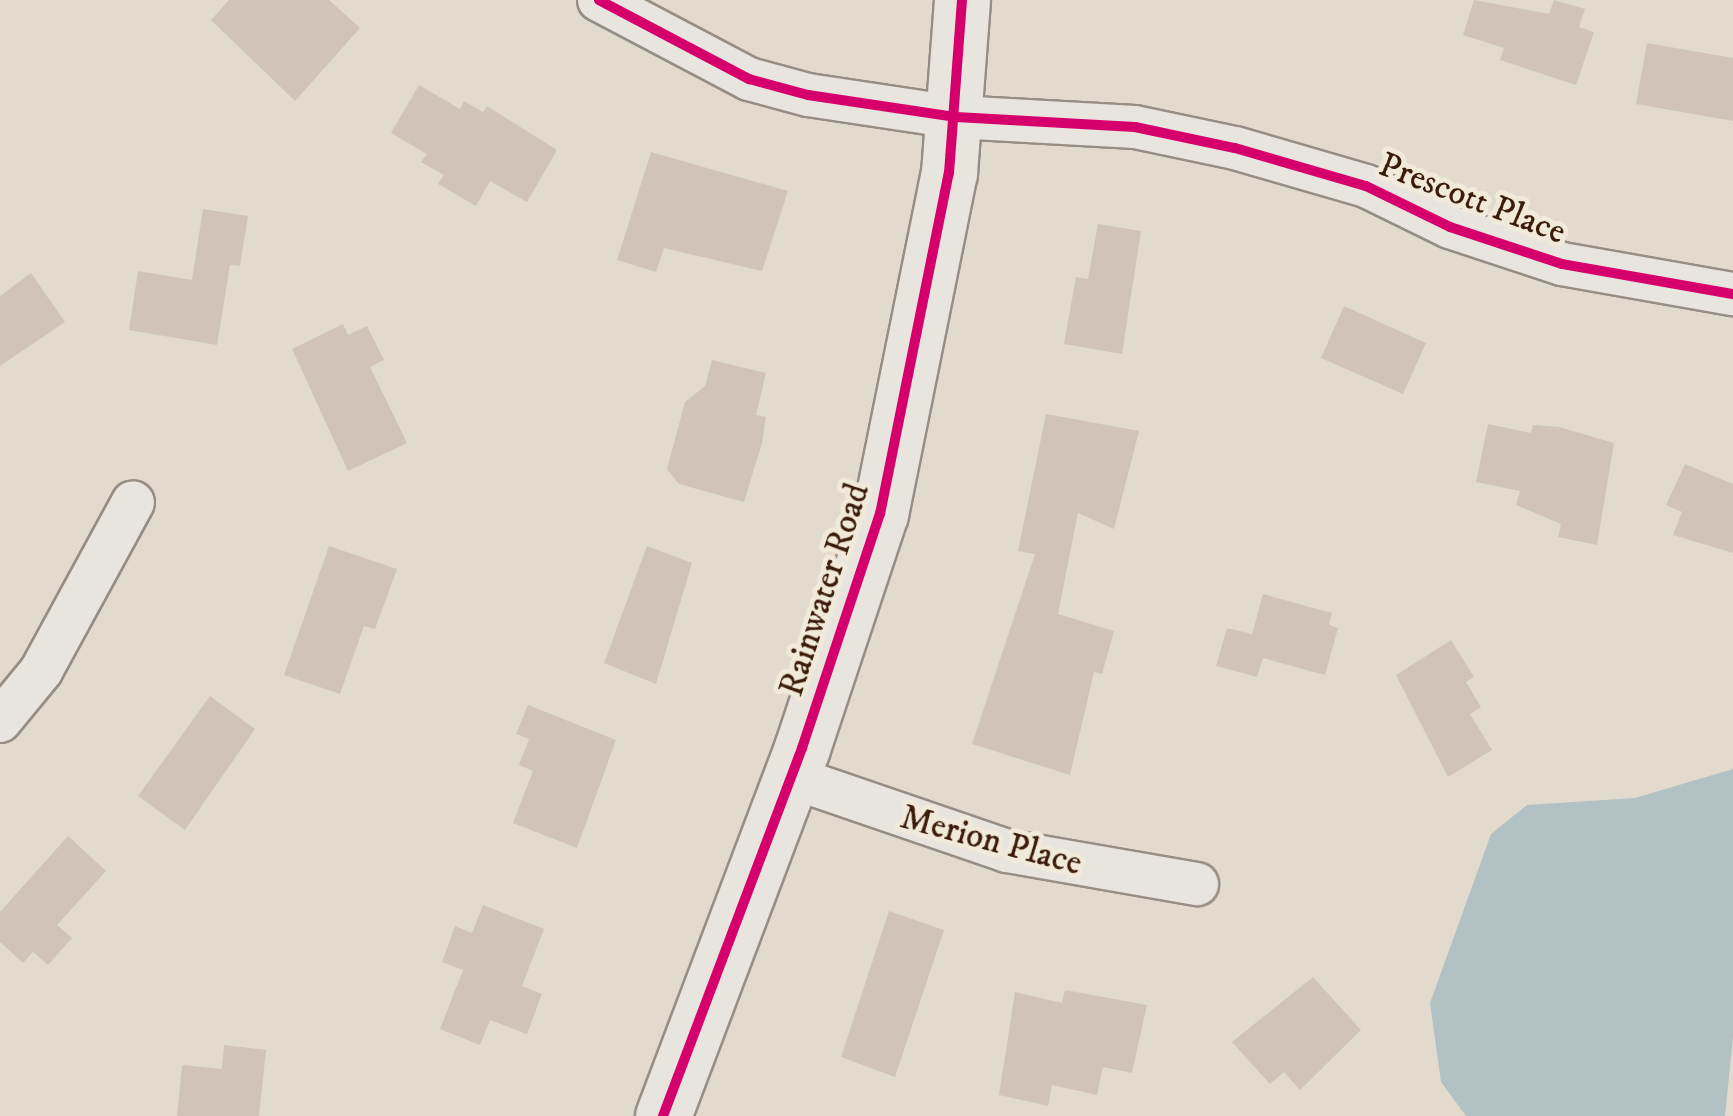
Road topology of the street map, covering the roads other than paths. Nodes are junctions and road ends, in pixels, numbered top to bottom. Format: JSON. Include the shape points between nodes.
{"nodes":[{"id":1,"x":599,"y":0,"type":"edge"},
{"id":2,"x":962,"y":0,"type":"edge"},
{"id":3,"x":956,"y":117,"type":"junction"},
{"id":4,"x":1733,"y":294,"type":"edge"},
{"id":5,"x":134,"y":502,"type":"dead end"},
{"id":6,"x":0,"y":721,"type":"edge"},
{"id":7,"x":791,"y":776,"type":"junction"},
{"id":8,"x":1197,"y":884,"type":"dead end"},
{"id":9,"x":662,"y":1116,"type":"edge"}],
"edges":[{"from":1,"to":3,"type":"street","name":"Prescott Place","via":[[750,78],[881,109]]},
{"from":2,"to":3,"type":"street","name":"Rainwater Road"},
{"from":3,"to":4,"type":"street","name":"Prescott Place","via":[[1135,127],[1235,148],[1366,186],[1450,227],[1562,264]]},
{"from":3,"to":7,"type":"street","name":"Rainwater Road","via":[[904,423]]},
{"from":5,"to":6,"type":"street","via":[[41,671]]},
{"from":7,"to":8,"type":"street","name":"Merion Place","via":[[1007,851]]},
{"from":7,"to":9,"type":"street","name":"Rainwater Road"}]}
